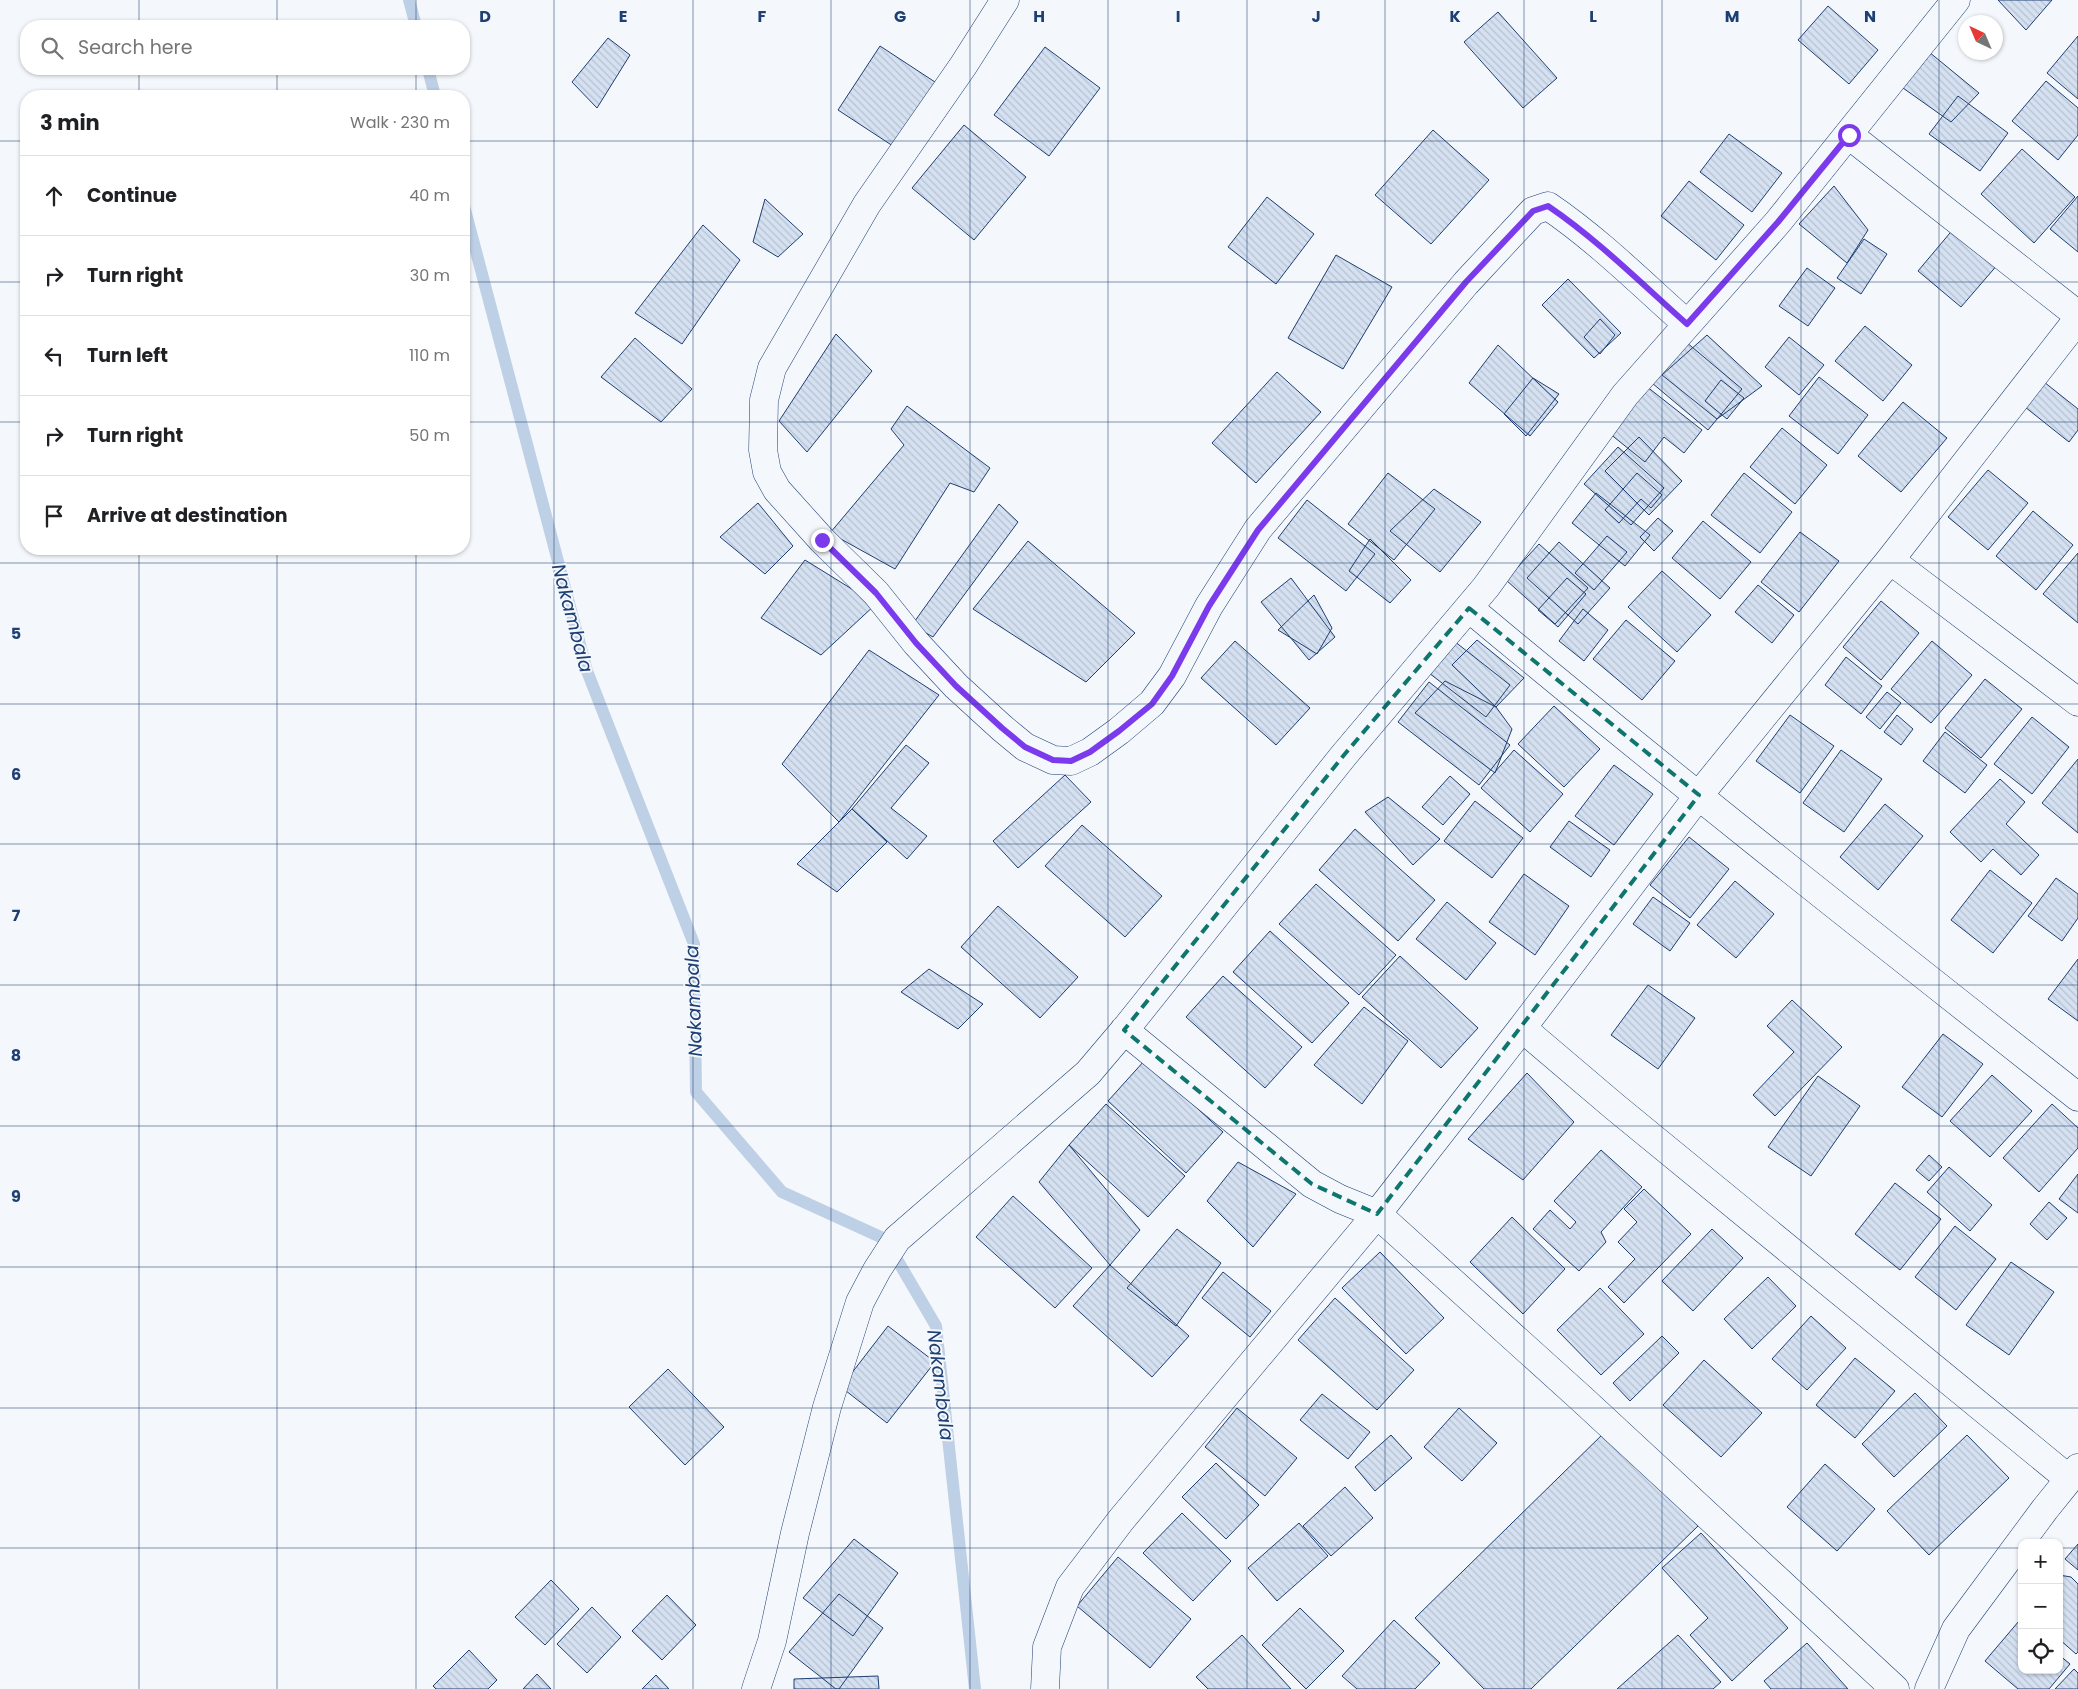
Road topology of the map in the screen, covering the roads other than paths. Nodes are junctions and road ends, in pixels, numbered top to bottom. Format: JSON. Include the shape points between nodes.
{"nodes":[{"id":1,"x":1004,"y":0,"type":"edge"},
{"id":2,"x":1956,"y":0,"type":"edge"},
{"id":3,"x":1849,"y":135,"type":"junction"},
{"id":4,"x":2078,"y":315,"type":"edge"},
{"id":5,"x":2078,"y":319,"type":"edge"},
{"id":6,"x":1687,"y":324,"type":"junction"},
{"id":7,"x":1890,"y":560,"type":"junction"},
{"id":8,"x":1470,"y":608,"type":"junction"},
{"id":9,"x":2078,"y":702,"type":"edge"},
{"id":10,"x":1700,"y":795,"type":"junction"},
{"id":11,"x":1522,"y":1028,"type":"junction"},
{"id":12,"x":1124,"y":1030,"type":"junction"},
{"id":13,"x":2078,"y":1097,"type":"edge"},
{"id":14,"x":1377,"y":1214,"type":"junction"},
{"id":15,"x":2073,"y":1473,"type":"edge"},
{"id":16,"x":756,"y":1689,"type":"edge"},
{"id":17,"x":1045,"y":1689,"type":"edge"},
{"id":18,"x":1895,"y":1689,"type":"edge"},
{"id":19,"x":1929,"y":1689,"type":"edge"}],
"edges":[{"from":1,"to":6,"type":"street","via":[[963,66],[867,204],[772,368],[762,426],[767,472],[777,490],[876,593],[956,686],[1025,747],[1053,760],[1071,761],[1090,752],[1152,704],[1172,676],[1209,606],[1258,530],[1466,282],[1533,211],[1548,206],[1559,214]]},
{"from":2,"to":3,"type":"street"},
{"from":3,"to":4,"type":"street"},
{"from":3,"to":6,"type":"street","via":[[1778,222]]},
{"from":5,"to":7,"type":"street"},
{"from":6,"to":8,"type":"street","via":[[1624,395]]},
{"from":7,"to":9,"type":"street"},
{"from":7,"to":10,"type":"street"},
{"from":8,"to":10,"type":"street"},
{"from":8,"to":12,"type":"street","via":[[1344,755]]},
{"from":10,"to":11,"type":"street"},
{"from":10,"to":13,"type":"street"},
{"from":11,"to":14,"type":"street"},
{"from":11,"to":15,"type":"street","via":[[1615,1107]]},
{"from":12,"to":14,"type":"street","via":[[1312,1184]]},
{"from":12,"to":16,"type":"street","via":[[1088,1073],[897,1239],[877,1270],[860,1302],[827,1407],[772,1642]]},
{"from":14,"to":17,"type":"street","via":[[1121,1520],[1070,1587],[1047,1647]]},
{"from":14,"to":18,"type":"street"},
{"from":15,"to":19,"type":"street","via":[[1956,1629]]}]}
